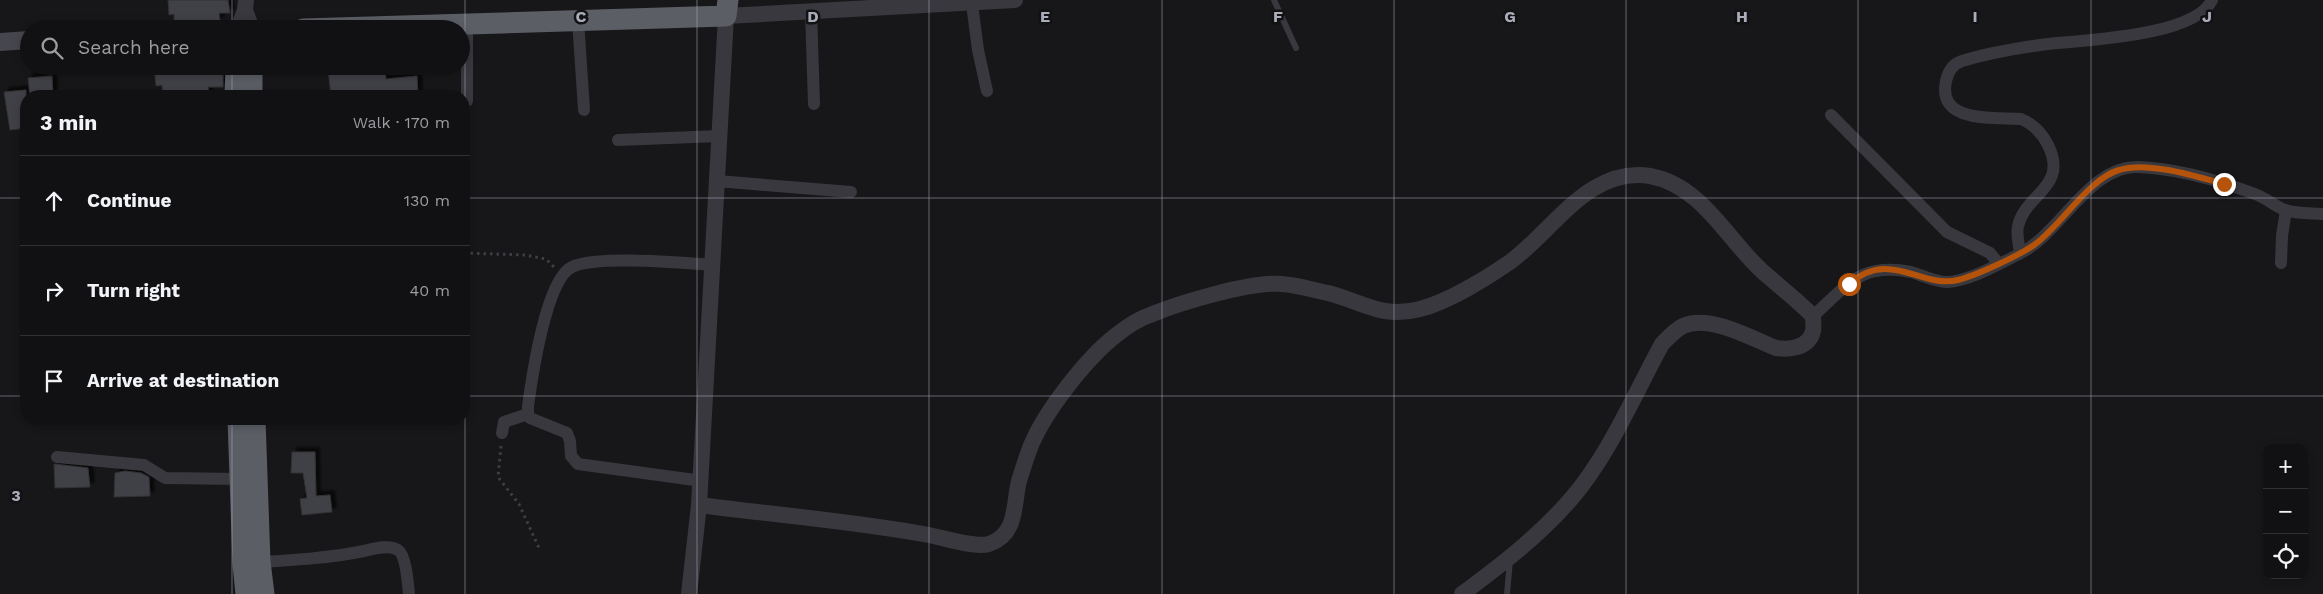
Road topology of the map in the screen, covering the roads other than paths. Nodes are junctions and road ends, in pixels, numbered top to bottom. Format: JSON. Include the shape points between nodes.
{"nodes":[{"id":1,"x":1015,"y":0,"type":"edge"},
{"id":2,"x":1274,"y":0,"type":"edge"},
{"id":3,"x":2212,"y":0,"type":"edge"},
{"id":4,"x":972,"y":4,"type":"junction"},
{"id":5,"x":245,"y":5,"type":"edge"},
{"id":6,"x":727,"y":8,"type":"edge"},
{"id":7,"x":811,"y":11,"type":"junction"},
{"id":8,"x":241,"y":20,"type":"edge"},
{"id":9,"x":249,"y":20,"type":"edge"},
{"id":10,"x":578,"y":20,"type":"junction"},
{"id":11,"x":470,"y":25,"type":"edge"},
{"id":12,"x":20,"y":41,"type":"edge"},
{"id":13,"x":0,"y":42,"type":"edge"},
{"id":14,"x":1296,"y":48,"type":"dead end"},
{"id":15,"x":236,"y":75,"type":"edge"},
{"id":16,"x":252,"y":75,"type":"edge"},
{"id":17,"x":467,"y":75,"type":"edge"},
{"id":18,"x":236,"y":90,"type":"edge"},
{"id":19,"x":252,"y":90,"type":"edge"},
{"id":20,"x":467,"y":90,"type":"edge"},
{"id":21,"x":987,"y":91,"type":"dead end"},
{"id":22,"x":814,"y":104,"type":"dead end"},
{"id":23,"x":584,"y":110,"type":"dead end"},
{"id":24,"x":1831,"y":115,"type":"dead end"},
{"id":25,"x":720,"y":136,"type":"junction"},
{"id":26,"x":618,"y":140,"type":"dead end"},
{"id":27,"x":717,"y":181,"type":"junction"},
{"id":28,"x":851,"y":192,"type":"dead end"},
{"id":29,"x":2286,"y":210,"type":"junction"},
{"id":30,"x":2323,"y":214,"type":"edge"},
{"id":31,"x":2020,"y":253,"type":"junction"},
{"id":32,"x":1998,"y":263,"type":"junction"},
{"id":33,"x":713,"y":264,"type":"junction"},
{"id":34,"x":2281,"y":264,"type":"dead end"},
{"id":35,"x":1813,"y":316,"type":"junction"},
{"id":36,"x":528,"y":414,"type":"junction"},
{"id":37,"x":238,"y":425,"type":"edge"},
{"id":38,"x":256,"y":425,"type":"edge"},
{"id":39,"x":502,"y":433,"type":"road end"},
{"id":40,"x":57,"y":458,"type":"dead end"},
{"id":41,"x":240,"y":479,"type":"junction"},
{"id":42,"x":702,"y":481,"type":"junction"},
{"id":43,"x":699,"y":505,"type":"junction"},
{"id":44,"x":1510,"y":559,"type":"junction"},
{"id":45,"x":260,"y":562,"type":"junction"},
{"id":46,"x":246,"y":594,"type":"edge"},
{"id":47,"x":264,"y":594,"type":"edge"},
{"id":48,"x":409,"y":594,"type":"edge"},
{"id":49,"x":690,"y":594,"type":"edge"},
{"id":50,"x":1462,"y":594,"type":"edge"},
{"id":51,"x":1507,"y":594,"type":"edge"}],
"edges":[{"from":1,"to":4,"type":"street"},
{"from":2,"to":14,"type":"lane"},
{"from":3,"to":31,"type":"street","via":[[2203,11],[2162,28],[2109,39],[1997,51],[1959,62],[1950,69],[1945,86],[1948,101],[1954,109],[1976,117],[2026,121],[2041,133],[2050,148],[2052,178],[2017,228]]},
{"from":4,"to":7,"type":"street"},
{"from":4,"to":21,"type":"street"},
{"from":5,"to":8,"type":"street"},
{"from":5,"to":9,"type":"street"},
{"from":6,"to":7,"type":"street"},
{"from":6,"to":10,"type":"highway"},
{"from":6,"to":25,"type":"street"},
{"from":7,"to":22,"type":"street"},
{"from":10,"to":11,"type":"highway"},
{"from":10,"to":23,"type":"street"},
{"from":12,"to":13,"type":"main road"},
{"from":15,"to":18,"type":"highway"},
{"from":16,"to":19,"type":"highway"},
{"from":17,"to":20,"type":"street"},
{"from":24,"to":32,"type":"street","via":[[1947,232],[1990,253]]},
{"from":25,"to":26,"type":"street"},
{"from":25,"to":27,"type":"street"},
{"from":27,"to":28,"type":"street"},
{"from":27,"to":33,"type":"street"},
{"from":29,"to":30,"type":"street"},
{"from":29,"to":31,"type":"street","via":[[2256,195],[2196,176],[2129,168],[2104,176],[2034,245]]},
{"from":29,"to":34,"type":"street"},
{"from":31,"to":32,"type":"street"},
{"from":32,"to":35,"type":"street","via":[[1975,275],[1946,282],[1911,272],[1874,270],[1858,276]]},
{"from":33,"to":36,"type":"street","via":[[591,262],[572,267],[561,275],[545,320]]},
{"from":33,"to":42,"type":"street"},
{"from":35,"to":43,"type":"street","via":[[1763,272],[1680,186],[1653,176],[1630,176],[1597,186],[1570,206],[1510,262],[1451,297],[1420,309],[1383,312],[1331,294],[1282,284],[1264,284],[1148,315],[1132,324],[1100,351],[1044,418],[1020,480],[1014,518],[1008,530],[992,543],[982,545],[888,527]]},
{"from":35,"to":44,"type":"street","via":[[1810,338],[1787,350],[1714,324],[1684,326],[1676,330],[1662,344],[1596,464],[1572,498]]},
{"from":36,"to":39,"type":"street","via":[[504,422]]},
{"from":36,"to":42,"type":"street","via":[[536,421],[567,433],[570,456],[578,464]]},
{"from":37,"to":41,"type":"highway"},
{"from":38,"to":45,"type":"highway"},
{"from":40,"to":41,"type":"street","via":[[144,465],[165,478]]},
{"from":41,"to":46,"type":"highway"},
{"from":42,"to":43,"type":"street"},
{"from":43,"to":49,"type":"street"},
{"from":44,"to":50,"type":"street"},
{"from":44,"to":51,"type":"lane"},
{"from":45,"to":47,"type":"highway"},
{"from":45,"to":48,"type":"street","via":[[312,559],[392,548],[403,555]]}]}
